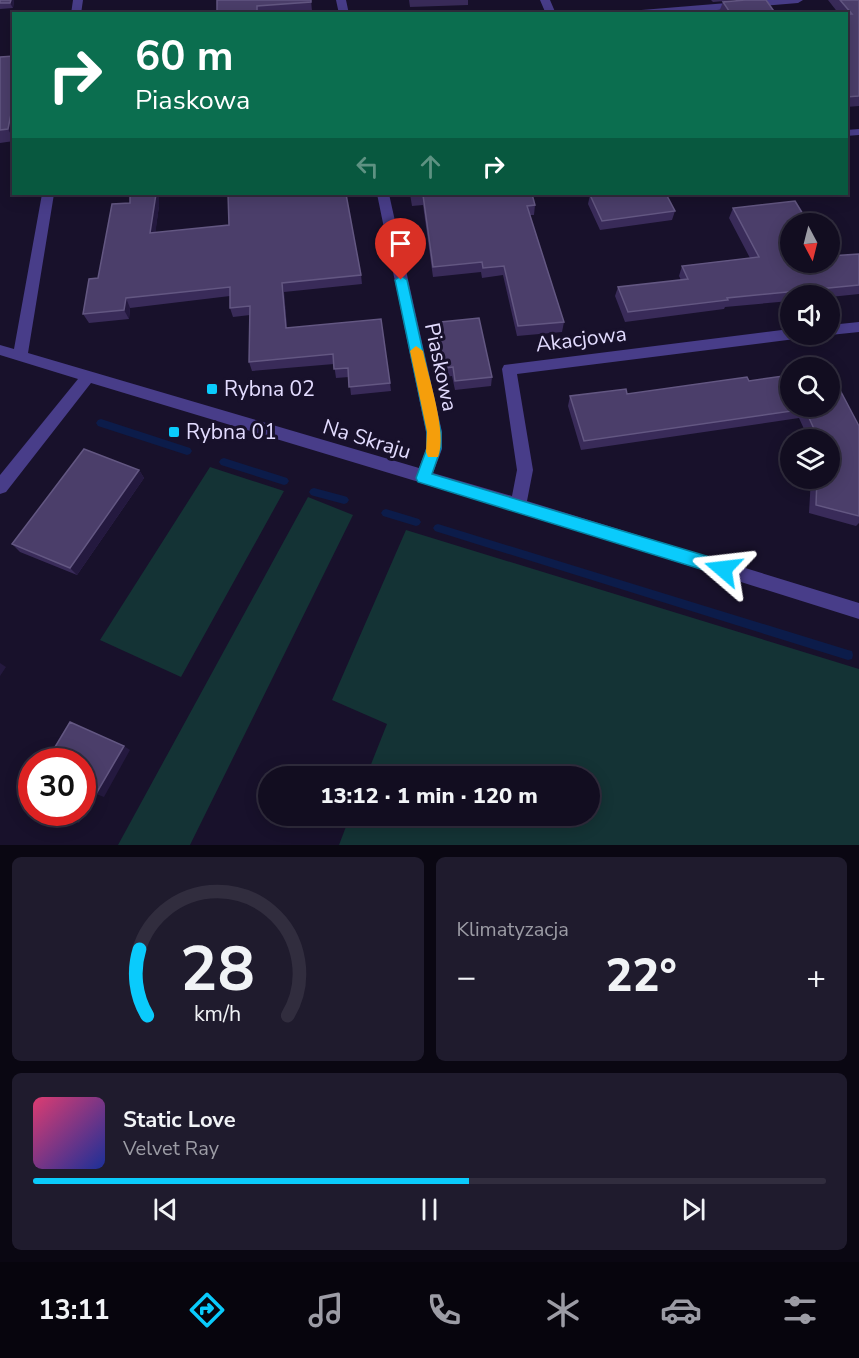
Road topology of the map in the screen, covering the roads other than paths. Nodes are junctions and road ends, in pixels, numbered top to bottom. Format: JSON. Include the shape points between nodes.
{"nodes":[{"id":1,"x":798,"y":0,"type":"edge"},
{"id":2,"x":708,"y":3,"type":"edge"},
{"id":3,"x":643,"y":12,"type":"edge"},
{"id":4,"x":48,"y":195,"type":"edge"},
{"id":5,"x":383,"y":195,"type":"edge"},
{"id":6,"x":859,"y":327,"type":"edge"},
{"id":7,"x":840,"y":329,"type":"edge"},
{"id":8,"x":780,"y":336,"type":"edge"},
{"id":9,"x":0,"y":350,"type":"edge"},
{"id":10,"x":20,"y":356,"type":"junction"},
{"id":11,"x":88,"y":377,"type":"junction"},
{"id":12,"x":423,"y":478,"type":"junction"},
{"id":13,"x":0,"y":487,"type":"edge"},
{"id":14,"x":518,"y":505,"type":"junction"},
{"id":15,"x":859,"y":611,"type":"edge"}],
"edges":[{"from":1,"to":2,"type":"street"},
{"from":2,"to":3,"type":"street"},
{"from":4,"to":10,"type":"street"},
{"from":5,"to":12,"type":"street","name":"Piaskowa","via":[[434,432],[434,448]]},
{"from":6,"to":7,"type":"street"},
{"from":8,"to":14,"type":"street","name":"Akacjowa","via":[[509,369],[525,470]]},
{"from":9,"to":10,"type":"street","name":"Na Skraju"},
{"from":10,"to":11,"type":"street","name":"Na Skraju"},
{"from":11,"to":12,"type":"street","name":"Na Skraju"},
{"from":11,"to":13,"type":"street"},
{"from":12,"to":14,"type":"street","name":"Na Skraju"},
{"from":14,"to":15,"type":"street","name":"Na Skraju"}]}
